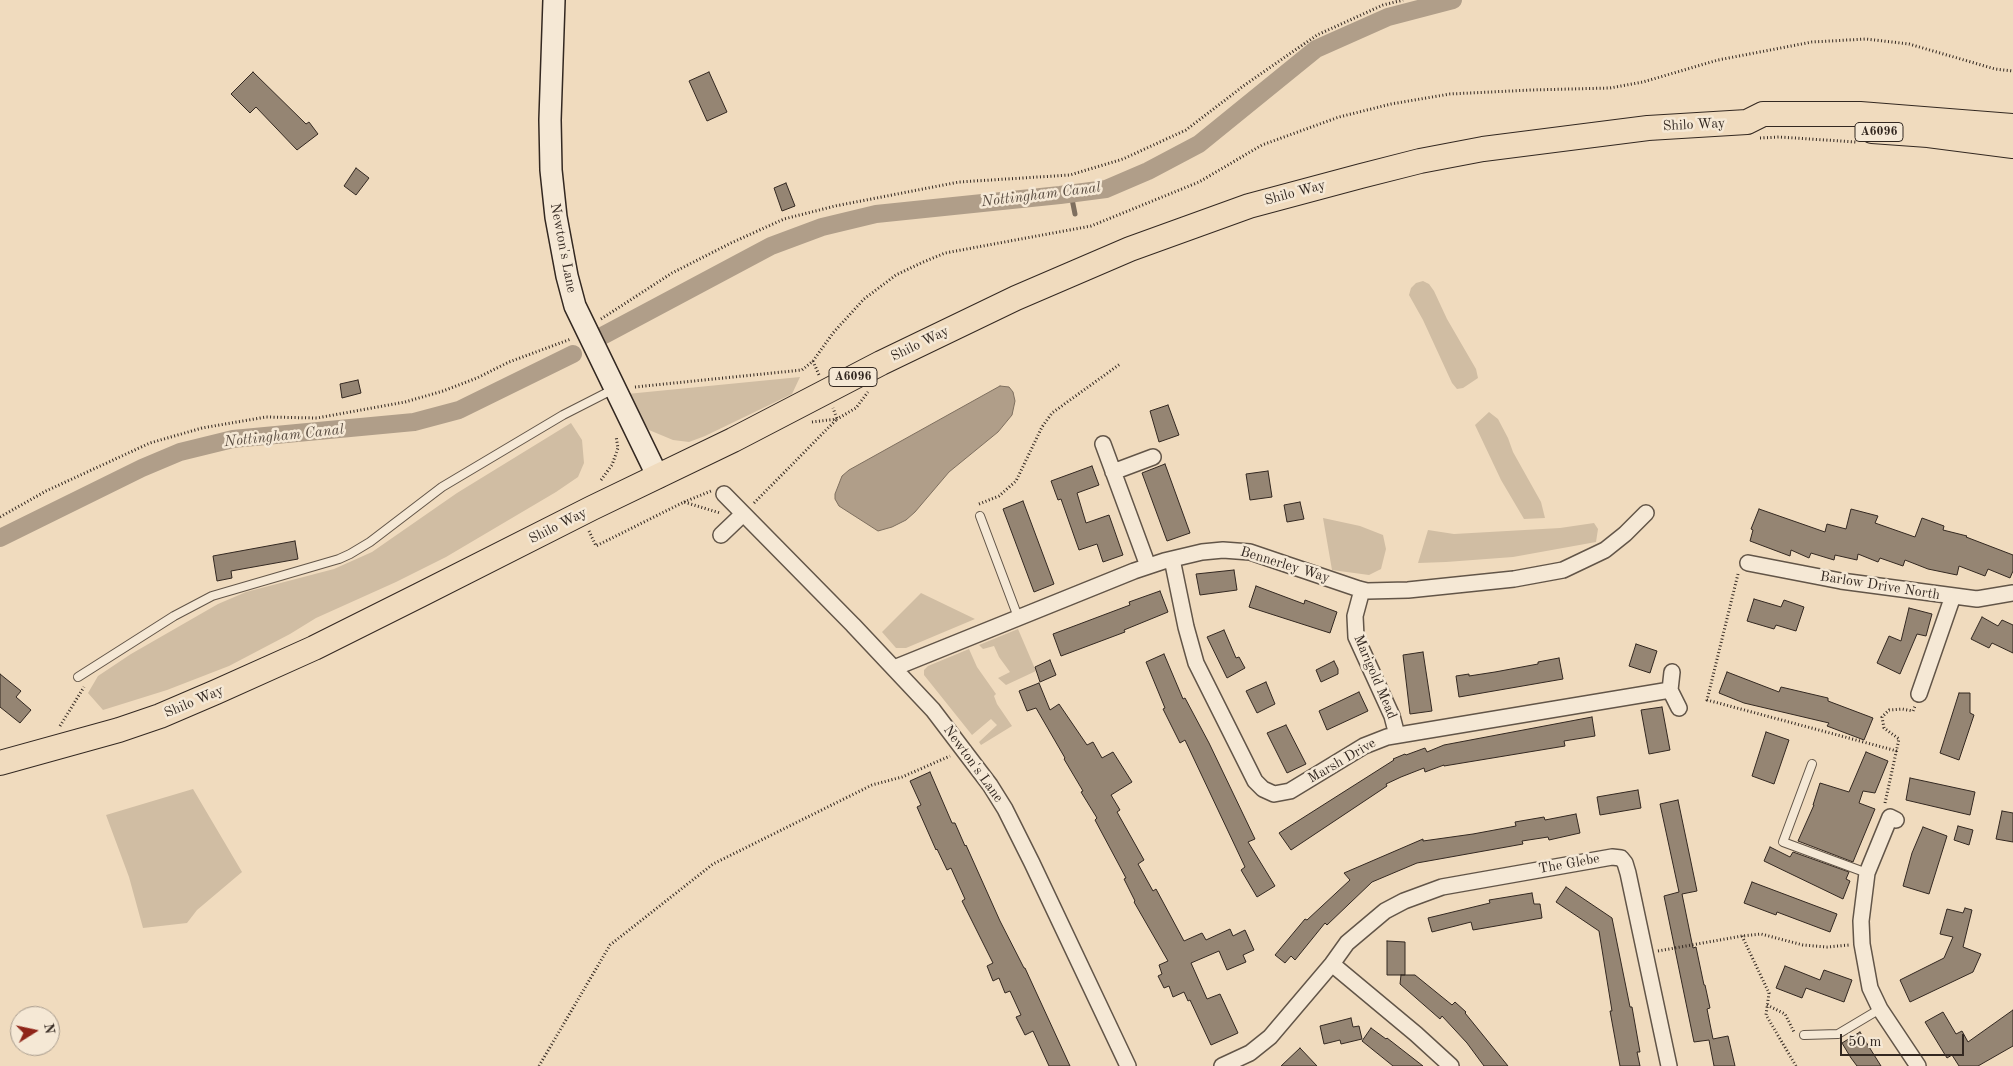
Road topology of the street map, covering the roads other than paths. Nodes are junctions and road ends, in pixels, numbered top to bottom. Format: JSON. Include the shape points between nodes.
{"nodes":[{"id":1,"x":554,"y":0,"type":"edge"},
{"id":2,"x":2013,"y":126,"type":"edge"},
{"id":3,"x":1749,"y":130,"type":"junction"},
{"id":4,"x":2013,"y":146,"type":"edge"},
{"id":5,"x":615,"y":389,"type":"junction"},
{"id":6,"x":1103,"y":444,"type":"dead end"},
{"id":7,"x":1153,"y":457,"type":"dead end"},
{"id":8,"x":1113,"y":472,"type":"junction"},
{"id":9,"x":658,"y":476,"type":"junction"},
{"id":10,"x":1646,"y":513,"type":"dead end"},
{"id":11,"x":980,"y":516,"type":"dead end"},
{"id":12,"x":721,"y":534,"type":"dead end"},
{"id":13,"x":1172,"y":559,"type":"junction"},
{"id":14,"x":1748,"y":563,"type":"road end"},
{"id":15,"x":1148,"y":566,"type":"junction"},
{"id":16,"x":1362,"y":590,"type":"junction"},
{"id":17,"x":2013,"y":594,"type":"edge"},
{"id":18,"x":1953,"y":596,"type":"junction"},
{"id":19,"x":1018,"y":617,"type":"junction"},
{"id":20,"x":894,"y":668,"type":"junction"},
{"id":21,"x":1672,"y":672,"type":"dead end"},
{"id":22,"x":78,"y":677,"type":"road end"},
{"id":23,"x":1670,"y":690,"type":"junction"},
{"id":24,"x":1919,"y":694,"type":"road end"},
{"id":25,"x":1679,"y":708,"type":"dead end"},
{"id":26,"x":1398,"y":735,"type":"junction"},
{"id":27,"x":0,"y":763,"type":"edge"},
{"id":28,"x":1812,"y":764,"type":"dead end"},
{"id":29,"x":1893,"y":819,"type":"road end"},
{"id":30,"x":1867,"y":873,"type":"junction"},
{"id":31,"x":1332,"y":964,"type":"junction"},
{"id":32,"x":1880,"y":1009,"type":"junction"},
{"id":33,"x":1804,"y":1035,"type":"road end"},
{"id":34,"x":1128,"y":1066,"type":"edge"},
{"id":35,"x":1222,"y":1066,"type":"edge"},
{"id":36,"x":1451,"y":1066,"type":"edge"},
{"id":37,"x":1669,"y":1066,"type":"edge"},
{"id":38,"x":1918,"y":1066,"type":"edge"}],
"edges":[{"from":1,"to":5,"type":"street","name":"Newton's Lane","via":[[550,120],[556,217],[575,306]]},
{"from":2,"to":3,"type":"main road","name":"Shilo Way","number":"A6096","via":[[1860,114],[1763,114]]},
{"from":3,"to":4,"type":"main road","name":"Shilo Way","number":"A6096","via":[[1860,130]]},
{"from":3,"to":9,"type":"main road","name":"Shilo Way","number":"A6096","via":[[1648,128],[1483,149],[1361,176],[1248,206],[1070,273],[947,330]]},
{"from":5,"to":9,"type":"street","name":"Newton's Lane"},
{"from":5,"to":22,"type":"lane","via":[[563,415],[442,487],[350,554],[212,596],[174,616]]},
{"from":6,"to":8,"type":"street"},
{"from":7,"to":8,"type":"street"},
{"from":8,"to":15,"type":"street"},
{"from":9,"to":27,"type":"main road","name":"Shilo Way","number":"A6096","via":[[597,517],[216,692],[119,730]]},
{"from":10,"to":16,"type":"street","name":"Bennerley Way","via":[[1605,550],[1563,570],[1481,583],[1408,590]]},
{"from":11,"to":19,"type":"lane"},
{"from":12,"to":20,"type":"street","name":"Newton's Lane","via":[[734,504]]},
{"from":13,"to":15,"type":"street","name":"Bennerley Way"},
{"from":13,"to":16,"type":"street","name":"Bennerley Way","via":[[1214,550],[1239,550],[1281,561]]},
{"from":13,"to":26,"type":"street","name":"Marsh Drive","via":[[1196,663],[1250,772],[1263,789],[1274,794],[1290,791],[1364,746]]},
{"from":14,"to":18,"type":"street","name":"Barlow Drive North","via":[[1841,581]]},
{"from":15,"to":19,"type":"street","name":"Bennerley Way"},
{"from":16,"to":26,"type":"street","name":"Marigold Mead","via":[[1356,610],[1356,636]]},
{"from":17,"to":18,"type":"street","name":"Barlow Drive North","via":[[1977,599]]},
{"from":18,"to":24,"type":"street"},
{"from":19,"to":20,"type":"street","name":"Bennerley Way"},
{"from":20,"to":34,"type":"street","name":"Newton's Lane","via":[[965,750],[1005,809]]},
{"from":21,"to":23,"type":"street"},
{"from":23,"to":25,"type":"street"},
{"from":23,"to":26,"type":"street","name":"Marsh Drive"},
{"from":28,"to":30,"type":"lane","via":[[1783,842]]},
{"from":29,"to":30,"type":"street"},
{"from":30,"to":32,"type":"street","via":[[1861,921],[1862,944],[1870,988]]},
{"from":31,"to":35,"type":"street","name":"The Glebe","via":[[1270,1038],[1250,1053]]},
{"from":31,"to":36,"type":"street"},
{"from":31,"to":37,"type":"street","name":"The Glebe","via":[[1347,943],[1384,911],[1421,894],[1442,887],[1621,858],[1625,863]]},
{"from":32,"to":33,"type":"lane","via":[[1838,1034]]},
{"from":32,"to":38,"type":"street"}]}
